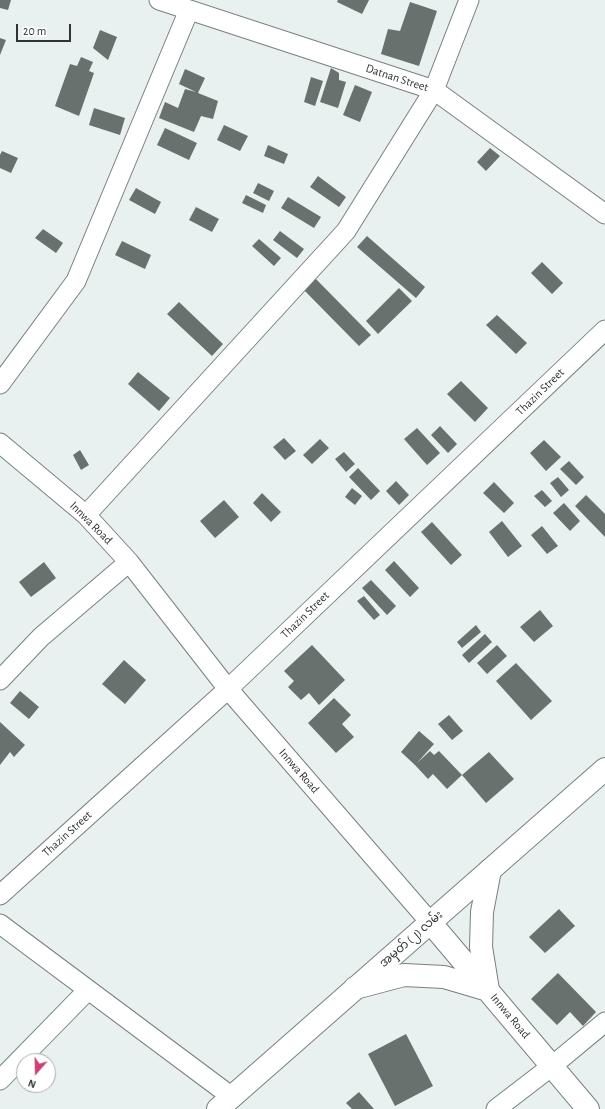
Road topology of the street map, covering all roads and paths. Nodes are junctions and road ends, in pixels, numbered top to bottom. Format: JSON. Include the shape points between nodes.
{"nodes":[{"id":1,"x":470,"y":0,"type":"edge"},
{"id":2,"x":175,"y":4,"type":"edge"},
{"id":3,"x":434,"y":90,"type":"junction"},
{"id":4,"x":605,"y":214,"type":"edge"},
{"id":5,"x":605,"y":330,"type":"edge"},
{"id":6,"x":0,"y":384,"type":"edge"},
{"id":7,"x":0,"y":443,"type":"edge"},
{"id":8,"x":86,"y":515,"type":"junction"},
{"id":9,"x":129,"y":562,"type":"junction"},
{"id":10,"x":0,"y":680,"type":"edge"},
{"id":11,"x":228,"y":689,"type":"junction"},
{"id":12,"x":605,"y":769,"type":"edge"},
{"id":13,"x":490,"y":870,"type":"junction"},
{"id":14,"x":0,"y":895,"type":"edge"},
{"id":15,"x":430,"y":922,"type":"junction"},
{"id":16,"x":0,"y":924,"type":"edge"},
{"id":17,"x":355,"y":988,"type":"junction"},
{"id":18,"x":88,"y":990,"type":"junction"},
{"id":19,"x":488,"y":990,"type":"junction"},
{"id":20,"x":605,"y":1022,"type":"edge"},
{"id":21,"x":552,"y":1066,"type":"junction"},
{"id":22,"x":0,"y":1080,"type":"edge"},
{"id":23,"x":225,"y":1103,"type":"edge"},
{"id":24,"x":496,"y":1109,"type":"edge"},
{"id":25,"x":588,"y":1109,"type":"edge"}],
"edges":[{"from":1,"to":3,"type":"street"},
{"from":2,"to":3,"type":"street","name":"Datnan Street"},
{"from":2,"to":6,"type":"street","via":[[76,281]]},
{"from":3,"to":4,"type":"street","name":"Datnan Street"},
{"from":3,"to":8,"type":"street","via":[[346,231]]},
{"from":5,"to":11,"type":"street","name":"Thazin Street"},
{"from":7,"to":8,"type":"street","name":"Innwa Road"},
{"from":8,"to":9,"type":"street","name":"Innwa Road"},
{"from":9,"to":10,"type":"street","via":[[41,638]]},
{"from":9,"to":11,"type":"street","name":"Innwa Road"},
{"from":11,"to":14,"type":"street","name":"Thazin Street"},
{"from":11,"to":15,"type":"street","name":"Innwa Road"},
{"from":12,"to":13,"type":"street","name":"အမှတ် (၂) လမ်း"},
{"from":13,"to":15,"type":"street","name":"အမှတ် (၂) လမ်း"},
{"from":13,"to":19,"type":"street","via":[[482,912],[480,947]]},
{"from":15,"to":17,"type":"street","name":"အမှတ် (၂) လမ်း"},
{"from":15,"to":19,"type":"street","name":"Innwa Road"},
{"from":16,"to":18,"type":"street"},
{"from":17,"to":19,"type":"street","via":[[404,976],[444,977]]},
{"from":17,"to":23,"type":"street","name":"အမှတ် (၂) လမ်း"},
{"from":18,"to":22,"type":"street"},
{"from":18,"to":23,"type":"street"},
{"from":19,"to":21,"type":"street","name":"Innwa Road"},
{"from":20,"to":21,"type":"street"},
{"from":21,"to":24,"type":"street"},
{"from":21,"to":25,"type":"street","name":"Innwa Road"}]}
